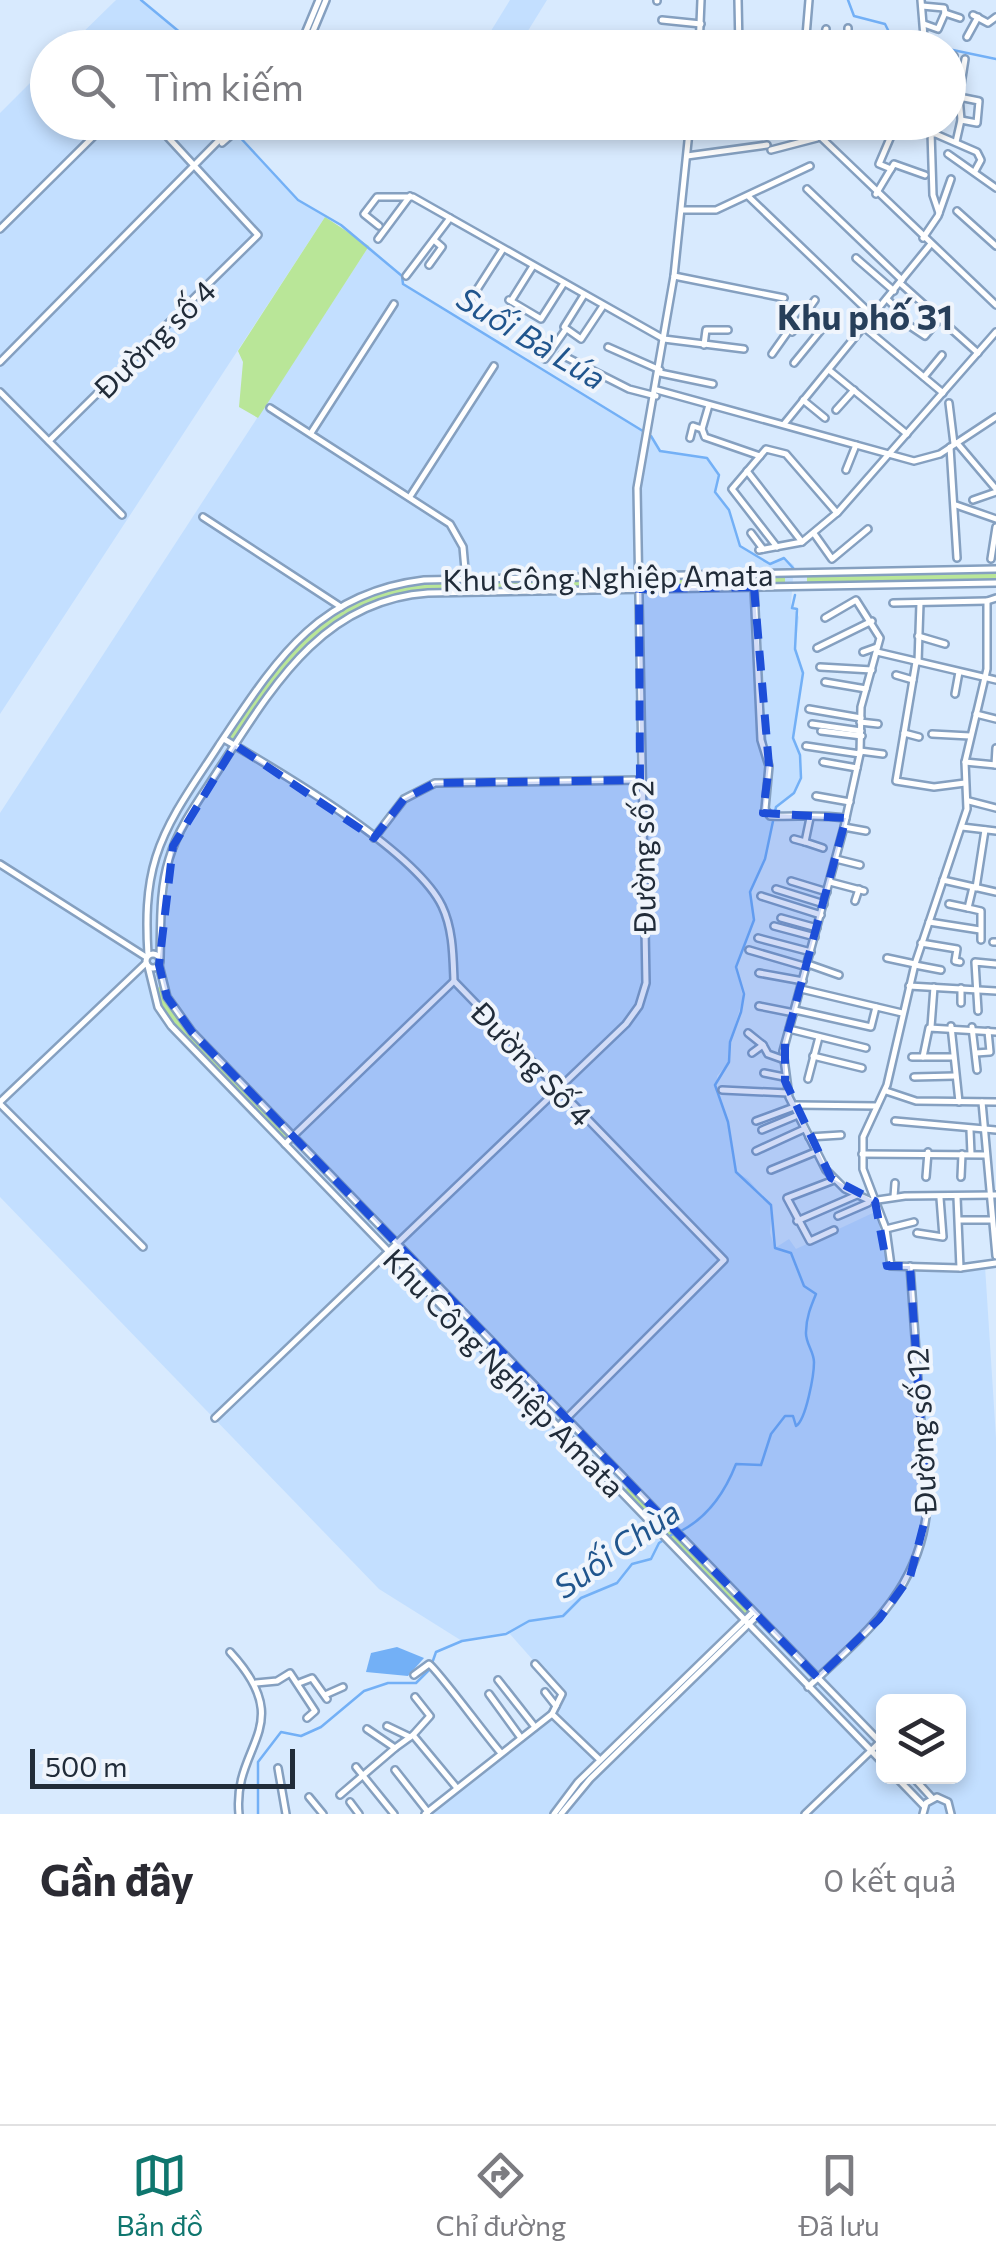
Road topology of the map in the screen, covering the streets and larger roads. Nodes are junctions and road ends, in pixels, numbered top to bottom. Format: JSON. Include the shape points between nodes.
{"nodes":[{"id":1,"x":323,"y":0,"type":"edge"},
{"id":2,"x":701,"y":0,"type":"edge"},
{"id":3,"x":738,"y":0,"type":"edge"},
{"id":4,"x":808,"y":0,"type":"edge"},
{"id":5,"x":922,"y":3,"type":"edge"},
{"id":6,"x":945,"y":13,"type":"junction"},
{"id":7,"x":996,"y":17,"type":"edge"},
{"id":8,"x":960,"y":18,"type":"dead end"},
{"id":9,"x":662,"y":20,"type":"dead end"},
{"id":10,"x":701,"y":24,"type":"junction"},
{"id":11,"x":924,"y":24,"type":"junction"},
{"id":12,"x":310,"y":30,"type":"edge"},
{"id":13,"x":700,"y":30,"type":"edge"},
{"id":14,"x":739,"y":30,"type":"edge"},
{"id":15,"x":806,"y":30,"type":"edge"},
{"id":16,"x":924,"y":30,"type":"edge"},
{"id":17,"x":968,"y":37,"type":"dead end"},
{"id":18,"x":966,"y":98,"type":"edge"},
{"id":19,"x":966,"y":121,"type":"edge"},
{"id":20,"x":90,"y":140,"type":"edge"},
{"id":21,"x":171,"y":140,"type":"edge"},
{"id":22,"x":224,"y":140,"type":"edge"},
{"id":23,"x":688,"y":140,"type":"edge"},
{"id":24,"x":798,"y":140,"type":"edge"},
{"id":25,"x":819,"y":140,"type":"edge"},
{"id":26,"x":889,"y":140,"type":"edge"},
{"id":27,"x":933,"y":140,"type":"edge"},
{"id":28,"x":951,"y":140,"type":"edge"},
{"id":29,"x":956,"y":142,"type":"joint"},
{"id":30,"x":948,"y":154,"type":"dead end"},
{"id":31,"x":687,"y":156,"type":"junction"},
{"id":32,"x":810,"y":166,"type":"dead end"},
{"id":33,"x":197,"y":168,"type":"junction"},
{"id":34,"x":891,"y":169,"type":"junction"},
{"id":35,"x":975,"y":171,"type":"junction"},
{"id":36,"x":925,"y":175,"type":"dead end"},
{"id":37,"x":951,"y":179,"type":"dead end"},
{"id":38,"x":996,"y":188,"type":"edge"},
{"id":39,"x":806,"y":189,"type":"dead end"},
{"id":40,"x":876,"y":194,"type":"junction"},
{"id":41,"x":410,"y":196,"type":"junction"},
{"id":42,"x":749,"y":197,"type":"junction"},
{"id":43,"x":682,"y":210,"type":"junction"},
{"id":44,"x":957,"y":211,"type":"dead end"},
{"id":45,"x":938,"y":213,"type":"junction"},
{"id":46,"x":450,"y":218,"type":"junction"},
{"id":47,"x":379,"y":226,"type":"dead end"},
{"id":48,"x":0,"y":229,"type":"edge"},
{"id":49,"x":923,"y":238,"type":"junction"},
{"id":50,"x":378,"y":239,"type":"dead end"},
{"id":51,"x":434,"y":240,"type":"junction"},
{"id":52,"x":930,"y":246,"type":"junction"},
{"id":53,"x":996,"y":246,"type":"edge"},
{"id":54,"x":503,"y":249,"type":"junction"},
{"id":55,"x":856,"y":258,"type":"dead end"},
{"id":56,"x":430,"y":265,"type":"dead end"},
{"id":57,"x":533,"y":266,"type":"junction"},
{"id":58,"x":406,"y":276,"type":"dead end"},
{"id":59,"x":674,"y":276,"type":"junction"},
{"id":60,"x":901,"y":281,"type":"junction"},
{"id":61,"x":564,"y":283,"type":"junction"},
{"id":62,"x":894,"y":291,"type":"junction"},
{"id":63,"x":584,"y":295,"type":"junction"},
{"id":64,"x":784,"y":298,"type":"dead end"},
{"id":65,"x":887,"y":299,"type":"junction"},
{"id":66,"x":814,"y":300,"type":"dead end"},
{"id":67,"x":468,"y":302,"type":"dead end"},
{"id":68,"x":394,"y":304,"type":"dead end"},
{"id":69,"x":996,"y":305,"type":"edge"},
{"id":70,"x":603,"y":306,"type":"junction"},
{"id":71,"x":873,"y":316,"type":"junction"},
{"id":72,"x":940,"y":318,"type":"junction"},
{"id":73,"x":830,"y":319,"type":"dead end"},
{"id":74,"x":864,"y":327,"type":"junction"},
{"id":75,"x":566,"y":330,"type":"junction"},
{"id":76,"x":728,"y":330,"type":"dead end"},
{"id":77,"x":996,"y":332,"type":"edge"},
{"id":78,"x":664,"y":340,"type":"junction"},
{"id":79,"x":704,"y":345,"type":"junction"},
{"id":80,"x":608,"y":347,"type":"dead end"},
{"id":81,"x":744,"y":350,"type":"dead end"},
{"id":82,"x":978,"y":352,"type":"junction"},
{"id":83,"x":772,"y":354,"type":"dead end"},
{"id":84,"x":562,"y":355,"type":"dead end"},
{"id":85,"x":942,"y":355,"type":"dead end"},
{"id":86,"x":546,"y":359,"type":"dead end"},
{"id":87,"x":0,"y":362,"type":"edge"},
{"id":88,"x":794,"y":363,"type":"dead end"},
{"id":89,"x":494,"y":366,"type":"dead end"},
{"id":90,"x":829,"y":370,"type":"junction"},
{"id":91,"x":660,"y":371,"type":"junction"},
{"id":92,"x":924,"y":377,"type":"junction"},
{"id":93,"x":713,"y":384,"type":"dead end"},
{"id":94,"x":854,"y":390,"type":"junction"},
{"id":95,"x":0,"y":392,"type":"edge"},
{"id":96,"x":656,"y":393,"type":"junction"},
{"id":97,"x":943,"y":393,"type":"junction"},
{"id":98,"x":802,"y":400,"type":"junction"},
{"id":99,"x":949,"y":403,"type":"dead end"},
{"id":100,"x":709,"y":405,"type":"junction"},
{"id":101,"x":270,"y":408,"type":"dead end"},
{"id":102,"x":836,"y":410,"type":"dead end"},
{"id":103,"x":826,"y":418,"type":"dead end"},
{"id":104,"x":996,"y":418,"type":"edge"},
{"id":105,"x":784,"y":424,"type":"junction"},
{"id":106,"x":702,"y":428,"type":"junction"},
{"id":107,"x":311,"y":432,"type":"junction"},
{"id":108,"x":907,"y":434,"type":"junction"},
{"id":109,"x":690,"y":438,"type":"dead end"},
{"id":110,"x":49,"y":441,"type":"junction"},
{"id":111,"x":856,"y":445,"type":"junction"},
{"id":112,"x":954,"y":445,"type":"junction"},
{"id":113,"x":890,"y":454,"type":"junction"},
{"id":114,"x":760,"y":456,"type":"junction"},
{"id":115,"x":846,"y":470,"type":"dead end"},
{"id":116,"x":746,"y":472,"type":"junction"},
{"id":117,"x":996,"y":490,"type":"edge"},
{"id":118,"x":411,"y":495,"type":"junction"},
{"id":119,"x":973,"y":500,"type":"dead end"},
{"id":120,"x":956,"y":505,"type":"junction"},
{"id":121,"x":837,"y":513,"type":"junction"},
{"id":122,"x":122,"y":515,"type":"dead end"},
{"id":123,"x":203,"y":518,"type":"dead end"},
{"id":124,"x":996,"y":519,"type":"edge"},
{"id":125,"x":996,"y":527,"type":"edge"},
{"id":126,"x":868,"y":529,"type":"dead end"},
{"id":127,"x":750,"y":533,"type":"dead end"},
{"id":128,"x":814,"y":534,"type":"junction"},
{"id":129,"x":802,"y":542,"type":"junction"},
{"id":130,"x":777,"y":546,"type":"junction"},
{"id":131,"x":958,"y":558,"type":"dead end"},
{"id":132,"x":991,"y":559,"type":"dead end"},
{"id":133,"x":996,"y":570,"type":"edge"},
{"id":134,"x":790,"y":572,"type":"junction"},
{"id":135,"x":803,"y":572,"type":"junction"},
{"id":136,"x":638,"y":575,"type":"junction"},
{"id":137,"x":466,"y":580,"type":"junction"},
{"id":138,"x":996,"y":583,"type":"edge"},
{"id":139,"x":803,"y":586,"type":"junction"},
{"id":140,"x":754,"y":587,"type":"junction"},
{"id":141,"x":790,"y":587,"type":"junction"},
{"id":142,"x":639,"y":589,"type":"junction"},
{"id":143,"x":467,"y":592,"type":"junction"},
{"id":144,"x":996,"y":598,"type":"edge"},
{"id":145,"x":987,"y":600,"type":"junction"},
{"id":146,"x":893,"y":603,"type":"dead end"},
{"id":147,"x":920,"y":603,"type":"junction"},
{"id":148,"x":341,"y":606,"type":"junction"},
{"id":149,"x":825,"y":618,"type":"dead end"},
{"id":150,"x":872,"y":621,"type":"junction"},
{"id":151,"x":905,"y":634,"type":"dead end"},
{"id":152,"x":918,"y":636,"type":"junction"},
{"id":153,"x":945,"y":644,"type":"dead end"},
{"id":154,"x":817,"y":648,"type":"dead end"},
{"id":155,"x":877,"y":650,"type":"junction"},
{"id":156,"x":863,"y":652,"type":"dead end"},
{"id":157,"x":917,"y":662,"type":"junction"},
{"id":158,"x":820,"y":667,"type":"dead end"},
{"id":159,"x":872,"y":670,"type":"junction"},
{"id":160,"x":958,"y":672,"type":"junction"},
{"id":161,"x":896,"y":675,"type":"dead end"},
{"id":162,"x":985,"y":679,"type":"junction"},
{"id":163,"x":913,"y":680,"type":"junction"},
{"id":164,"x":996,"y":680,"type":"edge"},
{"id":165,"x":825,"y":682,"type":"dead end"},
{"id":166,"x":866,"y":689,"type":"junction"},
{"id":167,"x":956,"y":694,"type":"dead end"},
{"id":168,"x":809,"y":709,"type":"dead end"},
{"id":169,"x":976,"y":714,"type":"junction"},
{"id":170,"x":996,"y":719,"type":"edge"},
{"id":171,"x":860,"y":720,"type":"junction"},
{"id":172,"x":812,"y":724,"type":"dead end"},
{"id":173,"x":878,"y":724,"type":"dead end"},
{"id":174,"x":821,"y":731,"type":"dead end"},
{"id":175,"x":862,"y":733,"type":"junction"},
{"id":176,"x":904,"y":734,"type":"junction"},
{"id":177,"x":932,"y":734,"type":"dead end"},
{"id":178,"x":920,"y":736,"type":"dead end"},
{"id":179,"x":970,"y":736,"type":"junction"},
{"id":180,"x":224,"y":739,"type":"junction"},
{"id":181,"x":235,"y":746,"type":"junction"},
{"id":182,"x":806,"y":746,"type":"dead end"},
{"id":183,"x":996,"y":748,"type":"edge"},
{"id":184,"x":860,"y":752,"type":"junction"},
{"id":185,"x":883,"y":754,"type":"dead end"},
{"id":186,"x":823,"y":762,"type":"dead end"},
{"id":187,"x":965,"y":762,"type":"junction"},
{"id":188,"x":996,"y":765,"type":"edge"},
{"id":189,"x":857,"y":768,"type":"junction"},
{"id":190,"x":640,"y":780,"type":"junction"},
{"id":191,"x":965,"y":783,"type":"junction"},
{"id":192,"x":816,"y":796,"type":"dead end"},
{"id":193,"x":850,"y":802,"type":"junction"},
{"id":194,"x":969,"y":802,"type":"junction"},
{"id":195,"x":996,"y":808,"type":"edge"},
{"id":196,"x":810,"y":818,"type":"junction"},
{"id":197,"x":846,"y":818,"type":"junction"},
{"id":198,"x":168,"y":825,"type":"junction"},
{"id":199,"x":844,"y":826,"type":"junction"},
{"id":200,"x":962,"y":827,"type":"junction"},
{"id":201,"x":180,"y":830,"type":"junction"},
{"id":202,"x":985,"y":830,"type":"junction"},
{"id":203,"x":996,"y":831,"type":"edge"},
{"id":204,"x":866,"y":832,"type":"dead end"},
{"id":205,"x":374,"y":838,"type":"junction"},
{"id":206,"x":794,"y":839,"type":"dead end"},
{"id":207,"x":805,"y":842,"type":"junction"},
{"id":208,"x":823,"y":848,"type":"dead end"},
{"id":209,"x":836,"y":859,"type":"junction"},
{"id":210,"x":0,"y":864,"type":"edge"},
{"id":211,"x":860,"y":865,"type":"dead end"},
{"id":212,"x":942,"y":880,"type":"junction"},
{"id":213,"x":791,"y":881,"type":"dead end"},
{"id":214,"x":830,"y":882,"type":"junction"},
{"id":215,"x":974,"y":887,"type":"junction"},
{"id":216,"x":776,"y":889,"type":"dead end"},
{"id":217,"x":827,"y":892,"type":"junction"},
{"id":218,"x":996,"y":892,"type":"edge"},
{"id":219,"x":761,"y":896,"type":"dead end"},
{"id":220,"x":855,"y":901,"type":"dead end"},
{"id":221,"x":824,"y":904,"type":"junction"},
{"id":222,"x":949,"y":904,"type":"dead end"},
{"id":223,"x":968,"y":908,"type":"junction"},
{"id":224,"x":821,"y":915,"type":"junction"},
{"id":225,"x":781,"y":918,"type":"dead end"},
{"id":226,"x":928,"y":921,"type":"junction"},
{"id":227,"x":774,"y":926,"type":"dead end"},
{"id":228,"x":818,"y":928,"type":"junction"},
{"id":229,"x":980,"y":930,"type":"junction"},
{"id":230,"x":815,"y":937,"type":"junction"},
{"id":231,"x":758,"y":938,"type":"dead end"},
{"id":232,"x":981,"y":940,"type":"dead end"},
{"id":233,"x":922,"y":943,"type":"junction"},
{"id":234,"x":749,"y":950,"type":"dead end"},
{"id":235,"x":811,"y":952,"type":"junction"},
{"id":236,"x":888,"y":958,"type":"dead end"},
{"id":237,"x":147,"y":960,"type":"junction"},
{"id":238,"x":160,"y":961,"type":"junction"},
{"id":239,"x":960,"y":962,"type":"dead end"},
{"id":240,"x":915,"y":964,"type":"junction"},
{"id":241,"x":996,"y":964,"type":"edge"},
{"id":242,"x":807,"y":966,"type":"junction"},
{"id":243,"x":941,"y":970,"type":"dead end"},
{"id":244,"x":759,"y":973,"type":"dead end"},
{"id":245,"x":838,"y":975,"type":"dead end"},
{"id":246,"x":454,"y":981,"type":"junction"},
{"id":247,"x":802,"y":985,"type":"junction"},
{"id":248,"x":909,"y":986,"type":"junction"},
{"id":249,"x":934,"y":987,"type":"junction"},
{"id":250,"x":961,"y":988,"type":"junction"},
{"id":251,"x":976,"y":988,"type":"junction"},
{"id":252,"x":996,"y":991,"type":"edge"},
{"id":253,"x":961,"y":1003,"type":"dead end"},
{"id":254,"x":758,"y":1006,"type":"dead end"},
{"id":255,"x":876,"y":1006,"type":"junction"},
{"id":256,"x":794,"y":1011,"type":"junction"},
{"id":257,"x":978,"y":1011,"type":"dead end"},
{"id":258,"x":902,"y":1013,"type":"junction"},
{"id":259,"x":951,"y":1026,"type":"junction"},
{"id":260,"x":932,"y":1027,"type":"junction"},
{"id":261,"x":972,"y":1027,"type":"junction"},
{"id":262,"x":789,"y":1029,"type":"junction"},
{"id":263,"x":992,"y":1032,"type":"edge"},
{"id":264,"x":748,"y":1034,"type":"dead end"},
{"id":265,"x":819,"y":1037,"type":"junction"},
{"id":266,"x":763,"y":1045,"type":"junction"},
{"id":267,"x":866,"y":1048,"type":"dead end"},
{"id":268,"x":752,"y":1052,"type":"dead end"},
{"id":269,"x":993,"y":1052,"type":"edge"},
{"id":270,"x":976,"y":1053,"type":"junction"},
{"id":271,"x":813,"y":1056,"type":"junction"},
{"id":272,"x":912,"y":1057,"type":"dead end"},
{"id":273,"x":923,"y":1057,"type":"junction"},
{"id":274,"x":953,"y":1057,"type":"junction"},
{"id":275,"x":782,"y":1059,"type":"junction"},
{"id":276,"x":862,"y":1068,"type":"dead end"},
{"id":277,"x":977,"y":1070,"type":"dead end"},
{"id":278,"x":764,"y":1072,"type":"dead end"},
{"id":279,"x":955,"y":1076,"type":"junction"},
{"id":280,"x":784,"y":1077,"type":"junction"},
{"id":281,"x":914,"y":1077,"type":"dead end"},
{"id":282,"x":808,"y":1079,"type":"dead end"},
{"id":283,"x":556,"y":1088,"type":"junction"},
{"id":284,"x":722,"y":1090,"type":"dead end"},
{"id":285,"x":886,"y":1091,"type":"junction"},
{"id":286,"x":788,"y":1092,"type":"junction"},
{"id":287,"x":958,"y":1102,"type":"junction"},
{"id":288,"x":982,"y":1102,"type":"junction"},
{"id":289,"x":996,"y":1102,"type":"edge"},
{"id":290,"x":0,"y":1103,"type":"edge"},
{"id":291,"x":794,"y":1106,"type":"junction"},
{"id":292,"x":877,"y":1106,"type":"junction"},
{"id":293,"x":798,"y":1115,"type":"junction"},
{"id":294,"x":756,"y":1121,"type":"dead end"},
{"id":295,"x":895,"y":1121,"type":"dead end"},
{"id":296,"x":804,"y":1129,"type":"junction"},
{"id":297,"x":762,"y":1130,"type":"dead end"},
{"id":298,"x":970,"y":1130,"type":"junction"},
{"id":299,"x":985,"y":1130,"type":"junction"},
{"id":300,"x":996,"y":1130,"type":"edge"},
{"id":301,"x":294,"y":1136,"type":"junction"},
{"id":302,"x":841,"y":1136,"type":"dead end"},
{"id":303,"x":808,"y":1137,"type":"junction"},
{"id":304,"x":285,"y":1144,"type":"junction"},
{"id":305,"x":756,"y":1152,"type":"dead end"},
{"id":306,"x":815,"y":1152,"type":"junction"},
{"id":307,"x":928,"y":1152,"type":"junction"},
{"id":308,"x":862,"y":1154,"type":"junction"},
{"id":309,"x":962,"y":1154,"type":"junction"},
{"id":310,"x":971,"y":1154,"type":"junction"},
{"id":311,"x":986,"y":1157,"type":"junction"},
{"id":312,"x":996,"y":1161,"type":"edge"},
{"id":313,"x":771,"y":1170,"type":"dead end"},
{"id":314,"x":926,"y":1177,"type":"dead end"},
{"id":315,"x":961,"y":1178,"type":"dead end"},
{"id":316,"x":834,"y":1180,"type":"junction"},
{"id":317,"x":895,"y":1183,"type":"dead end"},
{"id":318,"x":857,"y":1195,"type":"junction"},
{"id":319,"x":992,"y":1195,"type":"edge"},
{"id":320,"x":894,"y":1197,"type":"junction"},
{"id":321,"x":957,"y":1197,"type":"junction"},
{"id":322,"x":940,"y":1198,"type":"junction"},
{"id":323,"x":872,"y":1201,"type":"junction"},
{"id":324,"x":838,"y":1216,"type":"dead end"},
{"id":325,"x":960,"y":1220,"type":"junction"},
{"id":326,"x":992,"y":1220,"type":"junction"},
{"id":327,"x":797,"y":1221,"type":"junction"},
{"id":328,"x":914,"y":1222,"type":"dead end"},
{"id":329,"x":886,"y":1228,"type":"junction"},
{"id":330,"x":834,"y":1230,"type":"dead end"},
{"id":331,"x":918,"y":1233,"type":"dead end"},
{"id":332,"x":397,"y":1242,"type":"junction"},
{"id":333,"x":143,"y":1247,"type":"dead end"},
{"id":334,"x":388,"y":1251,"type":"junction"},
{"id":335,"x":996,"y":1256,"type":"edge"},
{"id":336,"x":996,"y":1264,"type":"edge"},
{"id":337,"x":910,"y":1266,"type":"junction"},
{"id":338,"x":960,"y":1268,"type":"junction"},
{"id":339,"x":482,"y":1331,"type":"junction"},
{"id":340,"x":474,"y":1340,"type":"junction"},
{"id":341,"x":216,"y":1418,"type":"dead end"},
{"id":342,"x":567,"y":1418,"type":"junction"},
{"id":343,"x":558,"y":1427,"type":"junction"},
{"id":344,"x":631,"y":1483,"type":"junction"},
{"id":345,"x":622,"y":1492,"type":"junction"},
{"id":346,"x":755,"y":1614,"type":"junction"},
{"id":347,"x":746,"y":1622,"type":"junction"},
{"id":348,"x":230,"y":1652,"type":"dead end"},
{"id":349,"x":535,"y":1664,"type":"dead end"},
{"id":350,"x":414,"y":1676,"type":"dead end"},
{"id":351,"x":818,"y":1678,"type":"junction"},
{"id":352,"x":498,"y":1680,"type":"dead end"},
{"id":353,"x":256,"y":1683,"type":"junction"},
{"id":354,"x":299,"y":1683,"type":"junction"},
{"id":355,"x":343,"y":1687,"type":"dead end"},
{"id":356,"x":808,"y":1687,"type":"junction"},
{"id":357,"x":545,"y":1692,"type":"dead end"},
{"id":358,"x":489,"y":1694,"type":"dead end"},
{"id":359,"x":415,"y":1697,"type":"dead end"},
{"id":360,"x":556,"y":1706,"type":"junction"},
{"id":361,"x":552,"y":1714,"type":"junction"},
{"id":362,"x":307,"y":1718,"type":"dead end"},
{"id":363,"x":387,"y":1726,"type":"dead end"},
{"id":364,"x":535,"y":1727,"type":"junction"},
{"id":365,"x":368,"y":1729,"type":"dead end"},
{"id":366,"x":634,"y":1732,"type":"junction"},
{"id":367,"x":411,"y":1736,"type":"junction"},
{"id":368,"x":521,"y":1738,"type":"junction"},
{"id":369,"x":876,"y":1738,"type":"edge"},
{"id":370,"x":395,"y":1748,"type":"junction"},
{"id":371,"x":876,"y":1748,"type":"edge"},
{"id":372,"x":870,"y":1751,"type":"junction"},
{"id":373,"x":501,"y":1754,"type":"junction"},
{"id":374,"x":876,"y":1757,"type":"edge"},
{"id":375,"x":600,"y":1760,"type":"junction"},
{"id":376,"x":356,"y":1767,"type":"dead end"},
{"id":377,"x":278,"y":1768,"type":"dead end"},
{"id":378,"x":596,"y":1769,"type":"junction"},
{"id":379,"x":395,"y":1770,"type":"dead end"},
{"id":380,"x":363,"y":1777,"type":"junction"},
{"id":381,"x":902,"y":1784,"type":"edge"},
{"id":382,"x":919,"y":1784,"type":"edge"},
{"id":383,"x":458,"y":1788,"type":"junction"},
{"id":384,"x":340,"y":1795,"type":"dead end"},
{"id":385,"x":310,"y":1798,"type":"dead end"},
{"id":386,"x":932,"y":1798,"type":"junction"},
{"id":387,"x":350,"y":1802,"type":"dead end"},
{"id":388,"x":924,"y":1810,"type":"edge"},
{"id":389,"x":427,"y":1813,"type":"edge"},
{"id":390,"x":238,"y":1814,"type":"edge"},
{"id":391,"x":286,"y":1814,"type":"edge"},
{"id":392,"x":324,"y":1814,"type":"edge"},
{"id":393,"x":359,"y":1814,"type":"edge"},
{"id":394,"x":394,"y":1814,"type":"edge"},
{"id":395,"x":558,"y":1814,"type":"edge"},
{"id":396,"x":805,"y":1814,"type":"edge"},
{"id":397,"x":952,"y":1814,"type":"edge"}],
"edges":[{"from":1,"to":12,"type":"street"},
{"from":2,"to":10,"type":"street"},
{"from":3,"to":14,"type":"street"},
{"from":4,"to":15,"type":"street"},
{"from":5,"to":6,"type":"street"},
{"from":5,"to":11,"type":"street"},
{"from":6,"to":8,"type":"street"},
{"from":6,"to":11,"type":"street","via":[[938,30]]},
{"from":7,"to":17,"type":"street","via":[[988,23],[976,16]]},
{"from":9,"to":10,"type":"street"},
{"from":10,"to":13,"type":"street"},
{"from":11,"to":16,"type":"street"},
{"from":18,"to":19,"type":"street","via":[[978,101],[977,123]]},
{"from":20,"to":48,"type":"street"},
{"from":21,"to":33,"type":"street"},
{"from":22,"to":33,"type":"street"},
{"from":23,"to":31,"type":"street","name":"Đường số 2"},
{"from":24,"to":31,"type":"street"},
{"from":25,"to":40,"type":"street"},
{"from":26,"to":34,"type":"street","via":[[879,164]]},
{"from":27,"to":45,"type":"street"},
{"from":28,"to":29,"type":"street"},
{"from":29,"to":35,"type":"street","via":[[981,156]]},
{"from":30,"to":35,"type":"street"},
{"from":31,"to":43,"type":"street","name":"Đường số 2"},
{"from":32,"to":42,"type":"street"},
{"from":33,"to":87,"type":"street"},
{"from":33,"to":110,"type":"street","name":"Đường số 4","via":[[258,234]]},
{"from":34,"to":36,"type":"street","via":[[896,164]]},
{"from":34,"to":40,"type":"street"},
{"from":35,"to":38,"type":"street"},
{"from":37,"to":45,"type":"street"},
{"from":39,"to":60,"type":"street"},
{"from":40,"to":49,"type":"street"},
{"from":41,"to":46,"type":"street"},
{"from":41,"to":47,"type":"street","via":[[376,197],[364,215]]},
{"from":41,"to":50,"type":"street"},
{"from":42,"to":43,"type":"street","via":[[716,210]]},
{"from":42,"to":71,"type":"street"},
{"from":43,"to":59,"type":"street","name":"Đường số 2"},
{"from":44,"to":53,"type":"street"},
{"from":45,"to":49,"type":"street"},
{"from":46,"to":51,"type":"street"},
{"from":46,"to":54,"type":"street"},
{"from":49,"to":52,"type":"street"},
{"from":51,"to":56,"type":"street","via":[[442,246]]},
{"from":51,"to":58,"type":"street"},
{"from":52,"to":60,"type":"street"},
{"from":52,"to":69,"type":"street"},
{"from":54,"to":57,"type":"street"},
{"from":54,"to":67,"type":"street"},
{"from":55,"to":62,"type":"street"},
{"from":57,"to":61,"type":"street"},
{"from":57,"to":61,"type":"street","via":[[510,301],[542,318]]},
{"from":59,"to":64,"type":"street"},
{"from":59,"to":78,"type":"street","name":"Đường số 2"},
{"from":60,"to":62,"type":"street"},
{"from":60,"to":72,"type":"street"},
{"from":61,"to":63,"type":"street"},
{"from":62,"to":65,"type":"street"},
{"from":63,"to":70,"type":"street"},
{"from":63,"to":75,"type":"street"},
{"from":65,"to":71,"type":"street"},
{"from":65,"to":72,"type":"street","via":[[925,336]]},
{"from":66,"to":83,"type":"street"},
{"from":68,"to":107,"type":"street"},
{"from":70,"to":75,"type":"street","via":[[583,339]]},
{"from":70,"to":78,"type":"street"},
{"from":71,"to":74,"type":"street"},
{"from":72,"to":82,"type":"street"},
{"from":73,"to":88,"type":"street"},
{"from":74,"to":90,"type":"street"},
{"from":74,"to":92,"type":"street"},
{"from":75,"to":86,"type":"street"},
{"from":76,"to":79,"type":"street","via":[[706,330]]},
{"from":77,"to":82,"type":"street"},
{"from":78,"to":79,"type":"street"},
{"from":78,"to":91,"type":"street","name":"Đường số 2"},
{"from":79,"to":81,"type":"street"},
{"from":80,"to":91,"type":"street"},
{"from":82,"to":97,"type":"street"},
{"from":84,"to":96,"type":"street","via":[[629,388]]},
{"from":85,"to":92,"type":"street"},
{"from":89,"to":118,"type":"street"},
{"from":90,"to":94,"type":"street"},
{"from":90,"to":98,"type":"street"},
{"from":91,"to":93,"type":"street"},
{"from":91,"to":96,"type":"street","name":"Đường số 2"},
{"from":92,"to":97,"type":"street"},
{"from":94,"to":102,"type":"street"},
{"from":94,"to":108,"type":"street"},
{"from":95,"to":110,"type":"street"},
{"from":96,"to":100,"type":"street"},
{"from":96,"to":136,"type":"street","name":"Đường số 2","via":[[637,488]]},
{"from":97,"to":108,"type":"street"},
{"from":98,"to":103,"type":"street"},
{"from":98,"to":105,"type":"street"},
{"from":99,"to":112,"type":"street"},
{"from":100,"to":105,"type":"street"},
{"from":100,"to":106,"type":"street"},
{"from":101,"to":107,"type":"street"},
{"from":104,"to":112,"type":"street"},
{"from":105,"to":111,"type":"street"},
{"from":106,"to":109,"type":"street","via":[[693,426]]},
{"from":106,"to":114,"type":"street","via":[[706,439]]},
{"from":107,"to":118,"type":"street"},
{"from":108,"to":113,"type":"street"},
{"from":110,"to":122,"type":"street"},
{"from":111,"to":113,"type":"street"},
{"from":111,"to":115,"type":"street"},
{"from":112,"to":113,"type":"street","via":[[922,460]]},
{"from":112,"to":117,"type":"street"},
{"from":112,"to":120,"type":"street"},
{"from":113,"to":121,"type":"street"},
{"from":114,"to":116,"type":"street"},
{"from":114,"to":121,"type":"street","via":[[768,448],[786,454]]},
{"from":116,"to":129,"type":"street"},
{"from":116,"to":130,"type":"street","via":[[732,489]]},
{"from":117,"to":119,"type":"street"},
{"from":118,"to":137,"type":"street","via":[[455,530]]},
{"from":120,"to":124,"type":"street"},
{"from":120,"to":131,"type":"street"},
{"from":121,"to":128,"type":"street"},
{"from":123,"to":148,"type":"street"},
{"from":125,"to":132,"type":"street"},
{"from":126,"to":128,"type":"street","via":[[832,559]]},
{"from":127,"to":130,"type":"street","via":[[761,550]]},
{"from":128,"to":129,"type":"street"},
{"from":129,"to":130,"type":"street"},
{"from":133,"to":135,"type":"street","name":"Khu Công Nghiệp Amata"},
{"from":134,"to":135,"type":"street","name":"Khu Công Nghiệp Amata"},
{"from":134,"to":136,"type":"street","name":"Khu Công Nghiệp Amata"},
{"from":134,"to":141,"type":"street"},
{"from":135,"to":139,"type":"street"},
{"from":136,"to":137,"type":"street","name":"Khu Công Nghiệp Amata"},
{"from":136,"to":142,"type":"street","name":"Đường số 2"},
{"from":137,"to":143,"type":"street"},
{"from":137,"to":148,"type":"street","name":"Khu Công Nghiệp Amata","via":[[408,582]]},
{"from":138,"to":139,"type":"street","name":"Khu Công Nghiệp Amata"},
{"from":139,"to":141,"type":"street","name":"Khu Công Nghiệp Amata"},
{"from":140,"to":141,"type":"street","name":"Khu Công Nghiệp Amata"},
{"from":140,"to":142,"type":"street","name":"Khu Công Nghiệp Amata"},
{"from":140,"to":196,"type":"street","via":[[761,740],[769,766],[765,809],[773,816]]},
{"from":142,"to":143,"type":"street","name":"Khu Công Nghiệp Amata"},
{"from":142,"to":190,"type":"street","name":"Đường số 2"},
{"from":143,"to":181,"type":"street","name":"Khu Công Nghiệp Amata","via":[[393,599],[330,628],[284,670]]},
{"from":144,"to":145,"type":"street"},
{"from":145,"to":147,"type":"street"},
{"from":145,"to":162,"type":"street"},
{"from":146,"to":147,"type":"street"},
{"from":147,"to":152,"type":"street"},
{"from":148,"to":180,"type":"street","name":"Khu Công Nghiệp Amata","via":[[280,655]]},
{"from":149,"to":150,"type":"street","via":[[856,600]]},
{"from":150,"to":154,"type":"street"},
{"from":150,"to":155,"type":"street"},
{"from":151,"to":152,"type":"street"},
{"from":152,"to":153,"type":"street"},
{"from":152,"to":157,"type":"street"},
{"from":155,"to":156,"type":"street"},
{"from":155,"to":157,"type":"street"},
{"from":155,"to":159,"type":"street"},
{"from":157,"to":160,"type":"street"},
{"from":157,"to":163,"type":"street"},
{"from":158,"to":159,"type":"street"},
{"from":159,"to":166,"type":"street"},
{"from":160,"to":162,"type":"street"},
{"from":160,"to":167,"type":"street"},
{"from":161,"to":163,"type":"street"},
{"from":162,"to":164,"type":"street"},
{"from":162,"to":169,"type":"street"},
{"from":163,"to":176,"type":"street"},
{"from":165,"to":166,"type":"street"},
{"from":166,"to":171,"type":"street"},
{"from":168,"to":171,"type":"street"},
{"from":169,"to":170,"type":"street"},
{"from":169,"to":179,"type":"street"},
{"from":171,"to":173,"type":"street"},
{"from":171,"to":175,"type":"street"},
{"from":172,"to":175,"type":"street"},
{"from":174,"to":175,"type":"street"},
{"from":175,"to":184,"type":"street"},
{"from":176,"to":178,"type":"street"},
{"from":176,"to":191,"type":"street","via":[[898,782]]},
{"from":177,"to":179,"type":"street"},
{"from":179,"to":187,"type":"street"},
{"from":180,"to":181,"type":"street","name":"Đường Số 4"},
{"from":180,"to":198,"type":"street","name":"Khu Công Nghiệp Amata"},
{"from":181,"to":201,"type":"street","name":"Khu Công Nghiệp Amata"},
{"from":181,"to":205,"type":"street","name":"Đường Số 4"},
{"from":182,"to":184,"type":"street"},
{"from":183,"to":188,"type":"street"},
{"from":184,"to":185,"type":"street"},
{"from":184,"to":189,"type":"street"},
{"from":186,"to":189,"type":"street"},
{"from":187,"to":188,"type":"street"},
{"from":187,"to":191,"type":"street"},
{"from":189,"to":193,"type":"street"},
{"from":190,"to":205,"type":"street","via":[[435,783],[404,799]]},
{"from":190,"to":283,"type":"street","name":"Đường số 2","via":[[645,988],[626,1024]]},
{"from":191,"to":194,"type":"street"},
{"from":192,"to":193,"type":"street"},
{"from":193,"to":197,"type":"street"},
{"from":194,"to":195,"type":"street"},
{"from":194,"to":200,"type":"street"},
{"from":196,"to":197,"type":"street"},
{"from":196,"to":207,"type":"street"},
{"from":197,"to":199,"type":"street"},
{"from":198,"to":201,"type":"street"},
{"from":198,"to":237,"type":"street","name":"Khu Công Nghiệp Amata","via":[[149,890]]},
{"from":199,"to":204,"type":"street"},
{"from":199,"to":209,"type":"street"},
{"from":200,"to":202,"type":"street"},
{"from":200,"to":212,"type":"street"},
{"from":201,"to":238,"type":"street","name":"Khu Công Nghiệp Amata","via":[[163,884]]},
{"from":202,"to":203,"type":"street"},
{"from":202,"to":215,"type":"street"},
{"from":205,"to":246,"type":"street","name":"Đường Số 4","via":[[418,872],[442,905]]},
{"from":206,"to":207,"type":"street"},
{"from":207,"to":208,"type":"street"},
{"from":209,"to":211,"type":"street"},
{"from":209,"to":214,"type":"street"},
{"from":210,"to":237,"type":"street"},
{"from":212,"to":215,"type":"street"},
{"from":212,"to":226,"type":"street"},
{"from":213,"to":217,"type":"street"},
{"from":214,"to":217,"type":"street"},
{"from":214,"to":220,"type":"street","via":[[861,890]]},
{"from":215,"to":218,"type":"street"},
{"from":215,"to":223,"type":"street"},
{"from":216,"to":221,"type":"street"},
{"from":217,"to":221,"type":"street"},
{"from":219,"to":224,"type":"street"},
{"from":221,"to":224,"type":"street"},
{"from":222,"to":223,"type":"street"},
{"from":223,"to":229,"type":"street","via":[[981,911]]},
{"from":224,"to":228,"type":"street"},
{"from":225,"to":228,"type":"street"},
{"from":226,"to":229,"type":"street"},
{"from":226,"to":233,"type":"street"},
{"from":227,"to":230,"type":"street"},
{"from":228,"to":230,"type":"street"},
{"from":229,"to":232,"type":"street"},
{"from":230,"to":235,"type":"street"},
{"from":231,"to":235,"type":"street"},
{"from":233,"to":239,"type":"street","via":[[957,950]]},
{"from":233,"to":240,"type":"street"},
{"from":234,"to":242,"type":"street"},
{"from":235,"to":242,"type":"street"},
{"from":236,"to":240,"type":"street"},
{"from":237,"to":238,"type":"street"},
{"from":237,"to":238,"type":"street"},
{"from":237,"to":290,"type":"street"},
{"from":237,"to":304,"type":"street","name":"Khu Công Nghiệp Amata","via":[[164,1016]]},
{"from":238,"to":301,"type":"street","name":"Khu Công Nghiệp Amata","via":[[167,997],[182,1020]]},
{"from":240,"to":243,"type":"street"},
{"from":240,"to":248,"type":"street"},
{"from":241,"to":251,"type":"street","via":[[974,962]]},
{"from":242,"to":245,"type":"street"},
{"from":242,"to":247,"type":"street"},
{"from":244,"to":247,"type":"street"},
{"from":246,"to":283,"type":"street","name":"Đường Số 4"},
{"from":246,"to":301,"type":"street"},
{"from":247,"to":255,"type":"street"},
{"from":247,"to":256,"type":"street"},
{"from":248,"to":249,"type":"street"},
{"from":248,"to":258,"type":"street"},
{"from":249,"to":250,"type":"street"},
{"from":249,"to":260,"type":"street"},
{"from":250,"to":251,"type":"street"},
{"from":250,"to":253,"type":"street"},
{"from":251,"to":252,"type":"street"},
{"from":251,"to":257,"type":"street"},
{"from":254,"to":256,"type":"street"},
{"from":255,"to":256,"type":"street","via":[[871,1027]]},
{"from":255,"to":258,"type":"street"},
{"from":256,"to":262,"type":"street"},
{"from":258,"to":285,"type":"street"},
{"from":259,"to":260,"type":"street"},
{"from":259,"to":261,"type":"street"},
{"from":259,"to":274,"type":"street"},
{"from":260,"to":273,"type":"street"},
{"from":261,"to":263,"type":"street"},
{"from":261,"to":270,"type":"street"},
{"from":262,"to":265,"type":"street"},
{"from":262,"to":275,"type":"street"},
{"from":263,"to":269,"type":"street"},
{"from":264,"to":266,"type":"street"},
{"from":265,"to":267,"type":"street"},
{"from":265,"to":271,"type":"street"},
{"from":266,"to":268,"type":"street"},
{"from":266,"to":275,"type":"street"},
{"from":269,"to":270,"type":"street"},
{"from":270,"to":277,"type":"street"},
{"from":271,"to":276,"type":"street"},
{"from":271,"to":282,"type":"street"},
{"from":272,"to":273,"type":"street"},
{"from":273,"to":274,"type":"street"},
{"from":274,"to":279,"type":"street"},
{"from":275,"to":280,"type":"street"},
{"from":278,"to":280,"type":"street"},
{"from":279,"to":281,"type":"street"},
{"from":279,"to":287,"type":"street"},
{"from":280,"to":286,"type":"street"},
{"from":283,"to":332,"type":"street","name":"Đường số 2"},
{"from":283,"to":342,"type":"street","name":"Đường Số 4","via":[[724,1261]]},
{"from":284,"to":286,"type":"street"},
{"from":285,"to":287,"type":"street","via":[[908,1100]]},
{"from":285,"to":292,"type":"street"},
{"from":286,"to":291,"type":"street"},
{"from":287,"to":288,"type":"street"},
{"from":288,"to":289,"type":"street"},
{"from":288,"to":299,"type":"street"},
{"from":290,"to":333,"type":"street"},
{"from":291,"to":292,"type":"street"},
{"from":291,"to":293,"type":"street"},
{"from":291,"to":294,"type":"street"},
{"from":292,"to":308,"type":"street","via":[[866,1124]]},
{"from":293,"to":296,"type":"street"},
{"from":293,"to":297,"type":"street"},
{"from":295,"to":298,"type":"street"},
{"from":296,"to":303,"type":"street"},
{"from":296,"to":305,"type":"street"},
{"from":298,"to":299,"type":"street"},
{"from":298,"to":310,"type":"street"},
{"from":299,"to":300,"type":"street"},
{"from":299,"to":311,"type":"street"},
{"from":301,"to":304,"type":"street"},
{"from":301,"to":332,"type":"street","name":"Khu Công Nghiệp Amata"},
{"from":302,"to":303,"type":"street"},
{"from":303,"to":306,"type":"street"},
{"from":304,"to":334,"type":"street","name":"Khu Công Nghiệp Amata"},
{"from":306,"to":313,"type":"street"},
{"from":306,"to":316,"type":"street"},
{"from":307,"to":308,"type":"street"},
{"from":307,"to":309,"type":"street"},
{"from":307,"to":314,"type":"street"},
{"from":308,"to":323,"type":"street"},
{"from":309,"to":310,"type":"street"},
{"from":309,"to":315,"type":"street"},
{"from":310,"to":311,"type":"street"},
{"from":311,"to":312,"type":"street"},
{"from":311,"to":319,"type":"street"},
{"from":316,"to":318,"type":"street"},
{"from":316,"to":327,"type":"street","via":[[787,1198]]},
{"from":317,"to":320,"type":"street"},
{"from":318,"to":323,"type":"street"},
{"from":318,"to":327,"type":"street"},
{"from":319,"to":321,"type":"street"},
{"from":319,"to":326,"type":"street"},
{"from":320,"to":322,"type":"street"},
{"from":320,"to":323,"type":"street"},
{"from":321,"to":322,"type":"street"},
{"from":321,"to":325,"type":"street"},
{"from":322,"to":331,"type":"street","via":[[943,1236]]},
{"from":323,"to":324,"type":"street"},
{"from":323,"to":329,"type":"street"},
{"from":325,"to":326,"type":"street"},
{"from":325,"to":338,"type":"street"},
{"from":326,"to":335,"type":"street"},
{"from":327,"to":330,"type":"street","via":[[810,1240]]},
{"from":328,"to":329,"type":"street"},
{"from":329,"to":337,"type":"street","via":[[888,1264]]},
{"from":332,"to":334,"type":"street","name":"Đường số 2"},
{"from":332,"to":339,"type":"street","name":"Khu Công Nghiệp Amata"},
{"from":334,"to":340,"type":"street","name":"Khu Công Nghiệp Amata"},
{"from":334,"to":341,"type":"street","name":"Đường số 2"},
{"from":336,"to":338,"type":"street"},
{"from":337,"to":338,"type":"street"},
{"from":337,"to":351,"type":"street","name":"Đường số 12","via":[[927,1508],[922,1544],[896,1600]]},
{"from":339,"to":340,"type":"street"},
{"from":339,"to":342,"type":"street","name":"Khu Công Nghiệp Amata"},
{"from":340,"to":343,"type":"street","name":"Khu Công Nghiệp Amata"},
{"from":342,"to":343,"type":"street"},
{"from":342,"to":344,"type":"street","name":"Khu Công Nghiệp Amata"},
{"from":343,"to":345,"type":"street","name":"Khu Công Nghiệp Amata"},
{"from":344,"to":345,"type":"street"},
{"from":344,"to":346,"type":"street","name":"Khu Công Nghiệp Amata"},
{"from":345,"to":347,"type":"street","name":"Khu Công Nghiệp Amata"},
{"from":346,"to":347,"type":"street"},
{"from":346,"to":351,"type":"street","name":"Khu Công Nghiệp Amata"},
{"from":347,"to":356,"type":"street","name":"Khu Công Nghiệp Amata"},
{"from":347,"to":366,"type":"street"},
{"from":348,"to":353,"type":"street"},
{"from":349,"to":360,"type":"street","via":[[562,1694]]},
{"from":350,"to":373,"type":"street","via":[[431,1665]]},
{"from":351,"to":356,"type":"street","name":"Đường số 12"},
{"from":351,"to":369,"type":"street","name":"Khu Công Nghiệp Amata"},
{"from":352,"to":364,"type":"street"},
{"from":353,"to":354,"type":"street","via":[[290,1673]]},
{"from":353,"to":390,"type":"street","via":[[264,1713],[236,1799]]},
{"from":354,"to":355,"type":"street","via":[[312,1678],[326,1697]]},
{"from":354,"to":362,"type":"street","via":[[314,1711]]},
{"from":356,"to":372,"type":"street","name":"Khu Công Nghiệp Amata"},
{"from":357,"to":360,"type":"street"},
{"from":358,"to":368,"type":"street"},
{"from":359,"to":367,"type":"street","via":[[430,1716]]},
{"from":360,"to":361,"type":"street"},
{"from":361,"to":364,"type":"street"},
{"from":361,"to":375,"type":"street"},
{"from":363,"to":367,"type":"street"},
{"from":364,"to":368,"type":"street"},
{"from":365,"to":370,"type":"street"},
{"from":366,"to":375,"type":"street"},
{"from":366,"to":378,"type":"street"},
{"from":367,"to":370,"type":"street"},
{"from":367,"to":383,"type":"street"},
{"from":368,"to":373,"type":"street"},
{"from":370,"to":380,"type":"street"},
{"from":371,"to":372,"type":"street"},
{"from":372,"to":374,"type":"street","name":"Khu Công Nghiệp Amata"},
{"from":372,"to":396,"type":"street"},
{"from":373,"to":383,"type":"street"},
{"from":375,"to":378,"type":"street"},
{"from":376,"to":380,"type":"street"},
{"from":377,"to":391,"type":"street"},
{"from":378,"to":395,"type":"street"},
{"from":379,"to":389,"type":"street"},
{"from":380,"to":384,"type":"street"},
{"from":380,"to":394,"type":"street"},
{"from":381,"to":388,"type":"street"},
{"from":382,"to":386,"type":"street"},
{"from":383,"to":389,"type":"street"},
{"from":385,"to":392,"type":"street"},
{"from":386,"to":388,"type":"street"},
{"from":386,"to":397,"type":"street","via":[[948,1802]]},
{"from":387,"to":393,"type":"street"}]}
